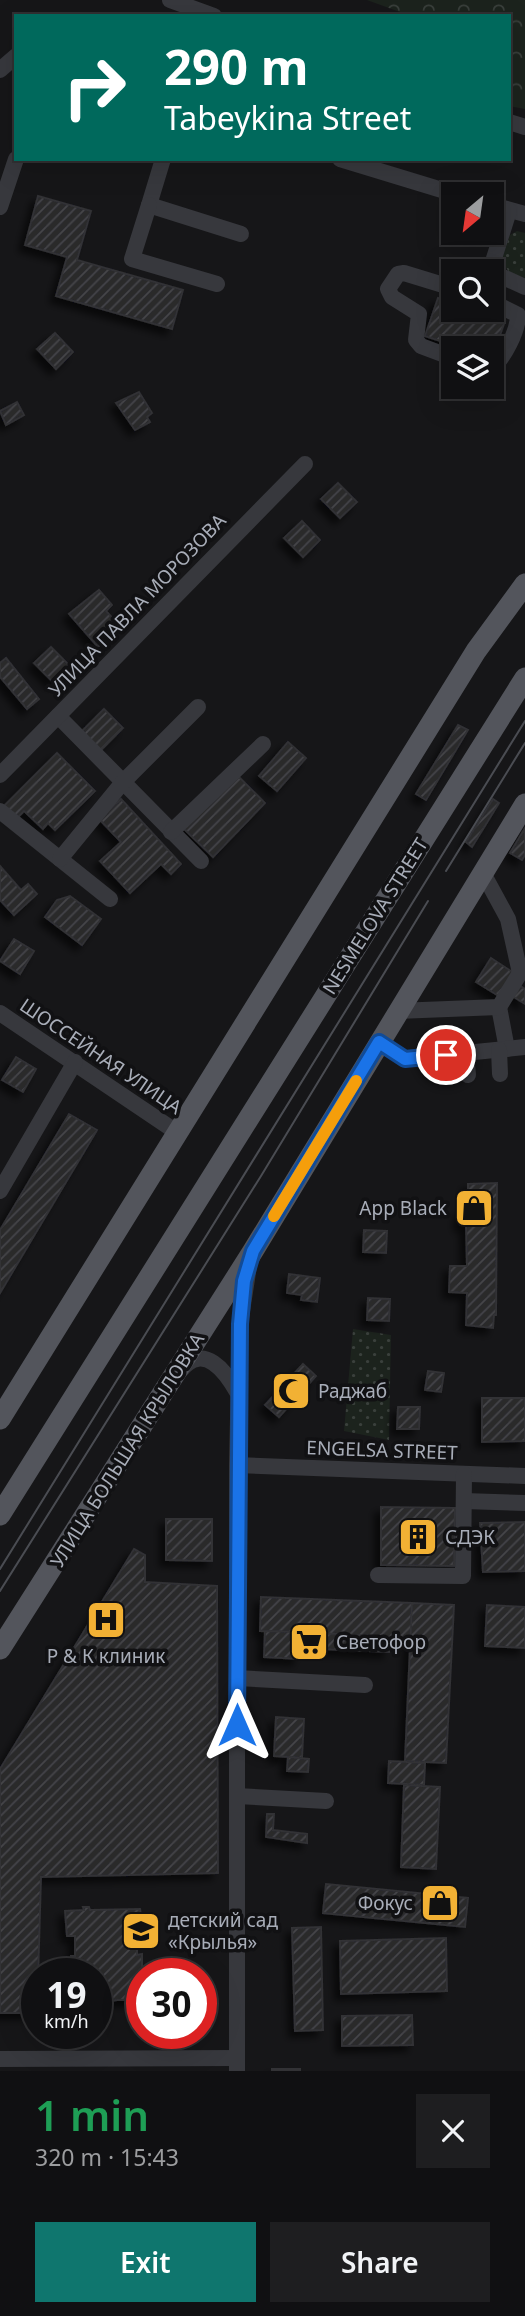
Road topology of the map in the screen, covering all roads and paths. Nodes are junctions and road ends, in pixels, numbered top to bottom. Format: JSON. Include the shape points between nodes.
{"nodes":[{"id":1,"x":170,"y":0,"type":"edge"},
{"id":2,"x":208,"y":14,"type":"edge"},
{"id":3,"x":14,"y":58,"type":"edge"},
{"id":4,"x":0,"y":70,"type":"edge"},
{"id":5,"x":15,"y":161,"type":"edge"},
{"id":6,"x":162,"y":161,"type":"edge"},
{"id":7,"x":347,"y":161,"type":"edge"},
{"id":8,"x":441,"y":190,"type":"edge"},
{"id":9,"x":149,"y":205,"type":"junction"},
{"id":10,"x":0,"y":208,"type":"edge"},
{"id":11,"x":517,"y":212,"type":"edge"},
{"id":12,"x":241,"y":234,"type":"dead end"},
{"id":13,"x":495,"y":259,"type":"edge"},
{"id":14,"x":504,"y":277,"type":"edge"},
{"id":15,"x":217,"y":284,"type":"dead end"},
{"id":16,"x":441,"y":284,"type":"edge"},
{"id":17,"x":525,"y":287,"type":"edge"},
{"id":18,"x":504,"y":308,"type":"edge"},
{"id":19,"x":504,"y":352,"type":"edge"},
{"id":20,"x":441,"y":354,"type":"edge"},
{"id":21,"x":305,"y":464,"type":"dead end"},
{"id":22,"x":522,"y":585,"type":"edge"},
{"id":23,"x":525,"y":678,"type":"edge"},
{"id":24,"x":198,"y":707,"type":"dead end"},
{"id":25,"x":58,"y":716,"type":"junction"},
{"id":26,"x":263,"y":744,"type":"dead end"},
{"id":27,"x":0,"y":775,"type":"edge"},
{"id":28,"x":123,"y":782,"type":"junction"},
{"id":29,"x":525,"y":804,"type":"edge"},
{"id":30,"x":0,"y":811,"type":"edge"},
{"id":31,"x":172,"y":832,"type":"junction"},
{"id":32,"x":61,"y":859,"type":"junction"},
{"id":33,"x":201,"y":861,"type":"dead end"},
{"id":34,"x":483,"y":873,"type":"junction"},
{"id":35,"x":110,"y":899,"type":"dead end"},
{"id":36,"x":499,"y":1007,"type":"junction"},
{"id":37,"x":397,"y":1011,"type":"junction"},
{"id":38,"x":0,"y":1013,"type":"edge"},
{"id":39,"x":379,"y":1042,"type":"junction"},
{"id":40,"x":525,"y":1047,"type":"edge"},
{"id":41,"x":503,"y":1049,"type":"junction"},
{"id":42,"x":466,"y":1053,"type":"junction"},
{"id":43,"x":75,"y":1062,"type":"junction"},
{"id":44,"x":500,"y":1073,"type":"dead end"},
{"id":45,"x":468,"y":1075,"type":"dead end"},
{"id":46,"x":178,"y":1133,"type":"junction"},
{"id":47,"x":0,"y":1191,"type":"edge"},
{"id":48,"x":253,"y":1251,"type":"junction"},
{"id":49,"x":238,"y":1394,"type":"junction"},
{"id":50,"x":157,"y":1403,"type":"junction"},
{"id":51,"x":0,"y":1419,"type":"edge"},
{"id":52,"x":237,"y":1465,"type":"junction"},
{"id":53,"x":464,"y":1474,"type":"junction"},
{"id":54,"x":525,"y":1476,"type":"edge"},
{"id":55,"x":464,"y":1501,"type":"junction"},
{"id":56,"x":525,"y":1503,"type":"edge"},
{"id":57,"x":0,"y":1516,"type":"edge"},
{"id":58,"x":378,"y":1575,"type":"dead end"},
{"id":59,"x":0,"y":1650,"type":"edge"},
{"id":60,"x":237,"y":1678,"type":"junction"},
{"id":61,"x":365,"y":1685,"type":"dead end"},
{"id":62,"x":237,"y":1796,"type":"junction"},
{"id":63,"x":326,"y":1801,"type":"dead end"},
{"id":64,"x":0,"y":2059,"type":"edge"},
{"id":65,"x":237,"y":2064,"type":"edge"},
{"id":66,"x":156,"y":2065,"type":"edge"}],
"edges":[{"from":1,"to":2,"type":"street"},
{"from":3,"to":4,"type":"street"},
{"from":5,"to":10,"type":"street"},
{"from":6,"to":9,"type":"street"},
{"from":7,"to":8,"type":"street"},
{"from":9,"to":12,"type":"street"},
{"from":9,"to":15,"type":"street","via":[[132,259]]},
{"from":11,"to":13,"type":"street"},
{"from":14,"to":17,"type":"street"},
{"from":16,"to":20,"type":"street","via":[[404,273],[388,289],[392,297],[419,314],[415,340]]},
{"from":18,"to":19,"type":"street","via":[[518,315]]},
{"from":21,"to":25,"type":"street","name":"УЛИЦА ПАВЛА МОРОЗОВА"},
{"from":22,"to":46,"type":"main road","via":[[411,754]]},
{"from":23,"to":57,"type":"main road","name":"NESMELOVA STREET"},
{"from":24,"to":28,"type":"street"},
{"from":25,"to":27,"type":"street","name":"УЛИЦА ПАВЛА МОРОЗОВА"},
{"from":25,"to":28,"type":"street"},
{"from":26,"to":31,"type":"street"},
{"from":28,"to":31,"type":"street"},
{"from":28,"to":32,"type":"street"},
{"from":29,"to":34,"type":"main road","name":"УЛИЦА БОЛЬШАЯ КРЫЛОВКА"},
{"from":30,"to":32,"type":"street"},
{"from":31,"to":33,"type":"street"},
{"from":32,"to":35,"type":"street"},
{"from":34,"to":36,"type":"street","via":[[508,919],[520,972]]},
{"from":34,"to":37,"type":"main road","name":"УЛИЦА БОЛЬШАЯ КРЫЛОВКА"},
{"from":36,"to":37,"type":"street"},
{"from":36,"to":41,"type":"street"},
{"from":37,"to":39,"type":"main road","name":"УЛИЦА БОЛЬШАЯ КРЫЛОВКА"},
{"from":38,"to":43,"type":"street","name":"ШОССЕЙНАЯ УЛИЦА"},
{"from":39,"to":42,"type":"street","via":[[405,1059]]},
{"from":39,"to":48,"type":"main road","name":"УЛИЦА БОЛЬШАЯ КРЫЛОВКА"},
{"from":40,"to":41,"type":"street"},
{"from":41,"to":42,"type":"street"},
{"from":41,"to":44,"type":"street"},
{"from":42,"to":45,"type":"street"},
{"from":43,"to":46,"type":"street","name":"ШОССЕЙНАЯ УЛИЦА"},
{"from":43,"to":47,"type":"street"},
{"from":46,"to":51,"type":"main road"},
{"from":48,"to":49,"type":"street","via":[[243,1295]]},
{"from":48,"to":50,"type":"main road","name":"УЛИЦА БОЛЬШАЯ КРЫЛОВКА"},
{"from":49,"to":50,"type":"street","via":[[222,1367],[198,1359],[185,1366]]},
{"from":49,"to":52,"type":"street"},
{"from":50,"to":59,"type":"main road","name":"УЛИЦА БОЛЬШАЯ КРЫЛОВКА"},
{"from":52,"to":53,"type":"street","name":"ENGELSA STREET"},
{"from":52,"to":60,"type":"street"},
{"from":53,"to":54,"type":"street","name":"ENGELSA STREET"},
{"from":53,"to":55,"type":"street"},
{"from":55,"to":56,"type":"street"},
{"from":55,"to":58,"type":"street","via":[[463,1576]]},
{"from":60,"to":61,"type":"street"},
{"from":60,"to":62,"type":"street"},
{"from":62,"to":63,"type":"street"},
{"from":62,"to":65,"type":"street"},
{"from":64,"to":66,"type":"street"},
{"from":65,"to":66,"type":"street"}]}
